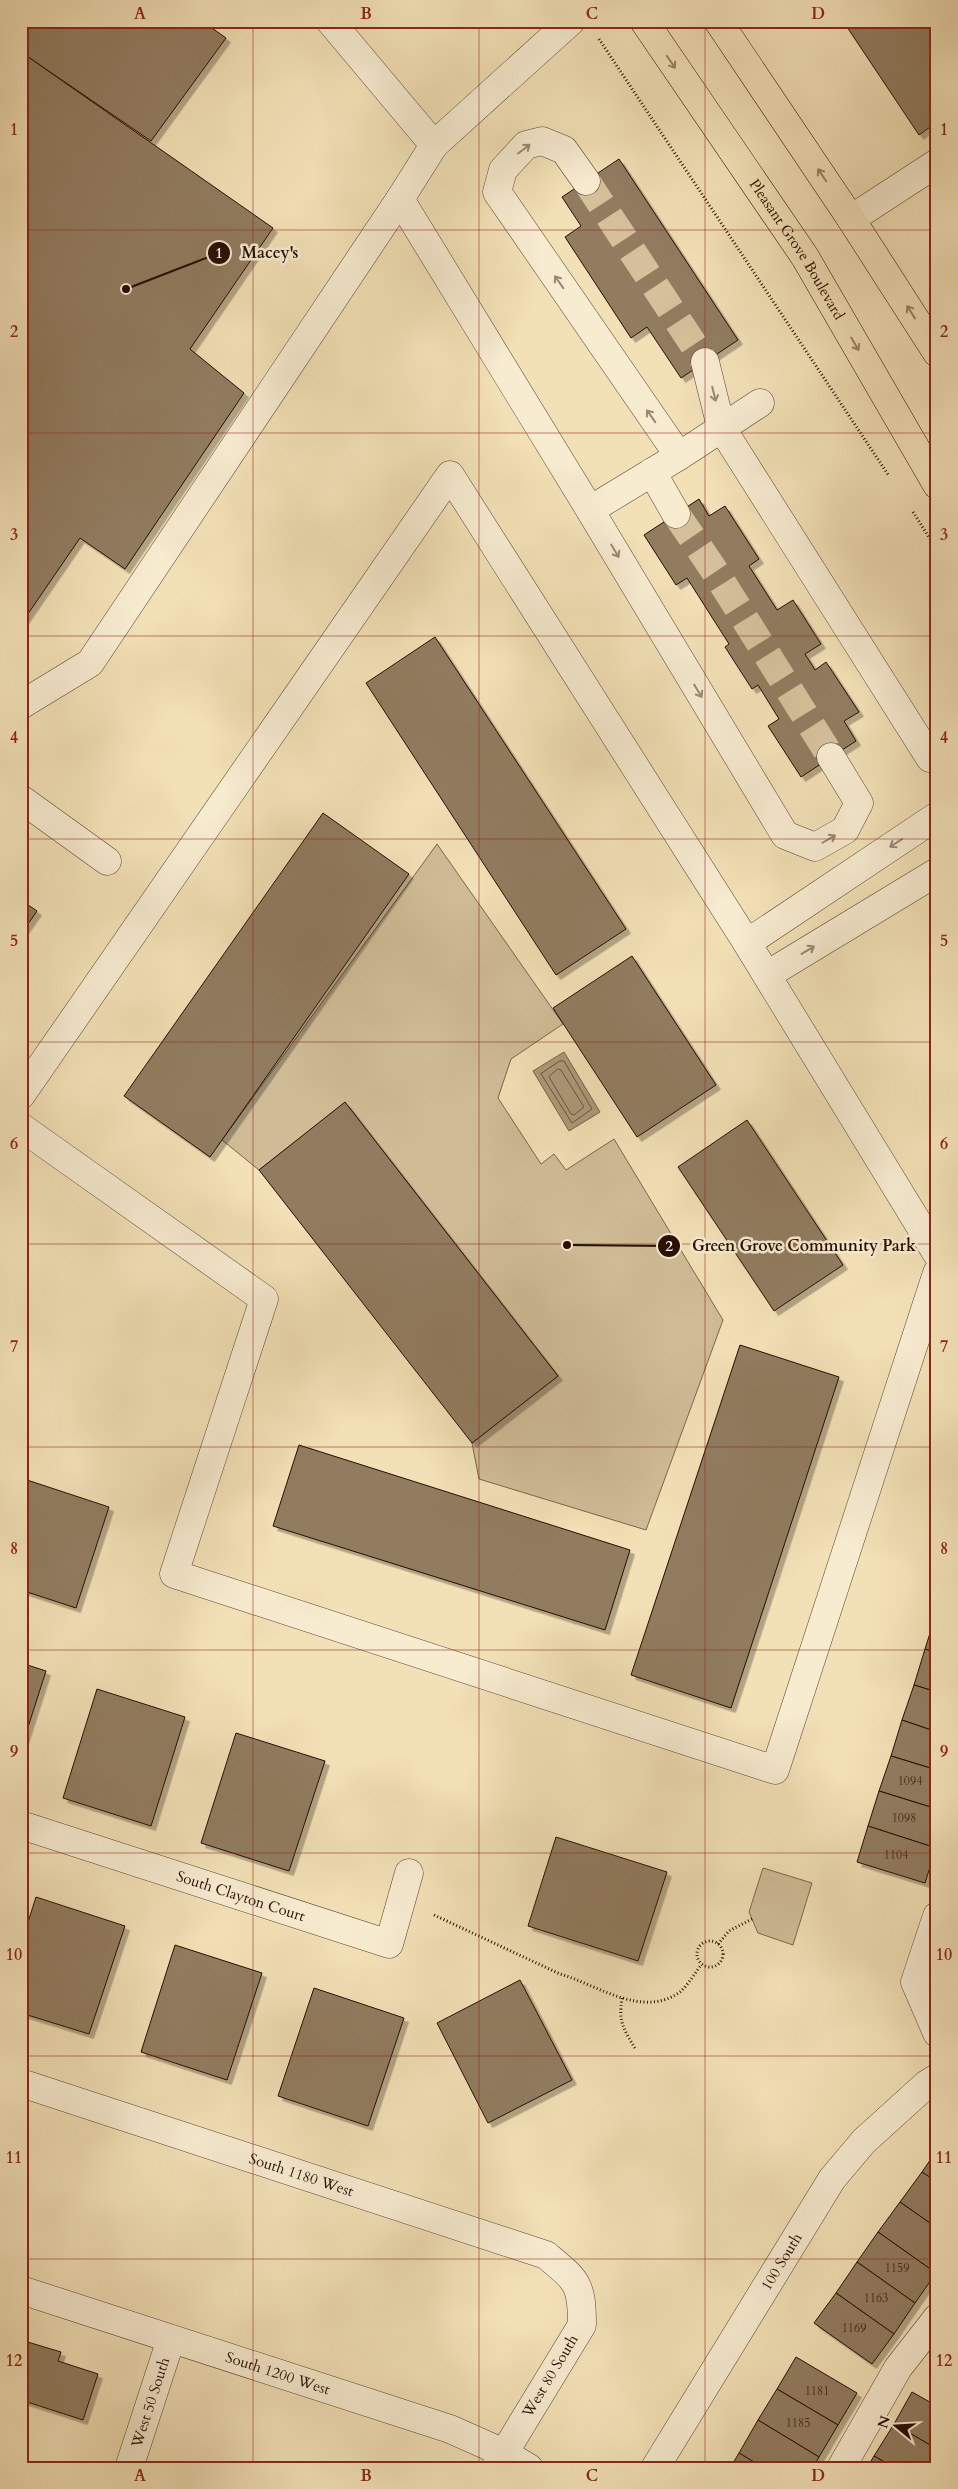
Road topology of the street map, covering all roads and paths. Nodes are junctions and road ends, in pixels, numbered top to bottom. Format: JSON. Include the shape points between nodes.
{"nodes":[{"id":1,"x":330,"y":21,"type":"edge"},
{"id":2,"x":571,"y":21,"type":"edge"},
{"id":3,"x":644,"y":21,"type":"edge"},
{"id":4,"x":718,"y":21,"type":"edge"},
{"id":5,"x":598,"y":37,"type":"dead end"},
{"id":6,"x":434,"y":145,"type":"junction"},
{"id":7,"x":937,"y":163,"type":"edge"},
{"id":8,"x":586,"y":181,"type":"tunnel mouth"},
{"id":9,"x":925,"y":183,"type":"edge"},
{"id":10,"x":400,"y":199,"type":"junction"},
{"id":11,"x":851,"y":218,"type":"junction"},
{"id":12,"x":937,"y":353,"type":"edge"},
{"id":13,"x":705,"y":362,"type":"tunnel mouth"},
{"id":14,"x":760,"y":403,"type":"dead end"},
{"id":15,"x":722,"y":427,"type":"junction"},
{"id":16,"x":679,"y":456,"type":"junction"},
{"id":17,"x":652,"y":472,"type":"junction"},
{"id":18,"x":890,"y":478,"type":"dead end"},
{"id":19,"x":937,"y":485,"type":"edge"},
{"id":20,"x":590,"y":510,"type":"junction"},
{"id":21,"x":912,"y":511,"type":"dead end"},
{"id":22,"x":676,"y":514,"type":"tunnel mouth"},
{"id":23,"x":937,"y":550,"type":"edge"},
{"id":24,"x":21,"y":705,"type":"edge"},
{"id":25,"x":831,"y":757,"type":"tunnel mouth"},
{"id":26,"x":930,"y":758,"type":"dead end"},
{"id":27,"x":21,"y":799,"type":"edge"},
{"id":28,"x":937,"y":816,"type":"edge"},
{"id":29,"x":107,"y":861,"type":"dead end"},
{"id":30,"x":937,"y":872,"type":"edge"},
{"id":31,"x":747,"y":943,"type":"junction"},
{"id":32,"x":767,"y":976,"type":"junction"},
{"id":33,"x":21,"y":1095,"type":"edge"},
{"id":34,"x":21,"y":1127,"type":"edge"},
{"id":35,"x":937,"y":1254,"type":"edge"},
{"id":36,"x":937,"y":1273,"type":"edge"},
{"id":37,"x":22,"y":1825,"type":"edge"},
{"id":38,"x":408,"y":1873,"type":"dead end"},
{"id":39,"x":401,"y":1899,"type":"junction"},
{"id":40,"x":937,"y":1916,"type":"edge"},
{"id":41,"x":752,"y":1919,"type":"dead end"},
{"id":42,"x":718,"y":1944,"type":"junction"},
{"id":43,"x":701,"y":1964,"type":"junction"},
{"id":44,"x":622,"y":1998,"type":"junction"},
{"id":45,"x":937,"y":2033,"type":"edge"},
{"id":46,"x":636,"y":2050,"type":"dead end"},
{"id":47,"x":937,"y":2078,"type":"edge"},
{"id":48,"x":21,"y":2083,"type":"edge"},
{"id":49,"x":575,"y":2279,"type":"joint"},
{"id":50,"x":21,"y":2290,"type":"edge"},
{"id":51,"x":937,"y":2318,"type":"edge"},
{"id":52,"x":171,"y":2339,"type":"junction"},
{"id":53,"x":500,"y":2460,"type":"edge"},
{"id":54,"x":129,"y":2468,"type":"edge"},
{"id":55,"x":528,"y":2468,"type":"edge"},
{"id":56,"x":655,"y":2468,"type":"edge"},
{"id":57,"x":841,"y":2468,"type":"edge"}],
"edges":[{"from":1,"to":6,"type":"street"},
{"from":2,"to":6,"type":"street"},
{"from":3,"to":19,"type":"main road","name":"Pleasant Grove Boulevard","one_way":true,"via":[[805,257]]},
{"from":11,"to":4,"type":"main road","one_way":true},
{"from":5,"to":18,"type":"path"},
{"from":6,"to":10,"type":"street"},
{"from":7,"to":9,"type":"street"},
{"from":16,"to":8,"type":"street","one_way":true,"via":[[497,192],[503,170],[526,145],[542,142],[564,150]]},
{"from":9,"to":11,"type":"street"},
{"from":10,"to":20,"type":"street"},
{"from":10,"to":24,"type":"street","via":[[90,663]]},
{"from":12,"to":11,"type":"main road","one_way":true},
{"from":13,"to":15,"type":"street","one_way":true},
{"from":14,"to":15,"type":"street"},
{"from":15,"to":16,"type":"street"},
{"from":15,"to":26,"type":"street"},
{"from":16,"to":17,"type":"street"},
{"from":17,"to":20,"type":"street"},
{"from":17,"to":22,"type":"street"},
{"from":20,"to":25,"type":"street","one_way":true,"via":[[785,835],[815,847],[845,830],[859,803]]},
{"from":21,"to":23,"type":"path"},
{"from":27,"to":29,"type":"street"},
{"from":28,"to":31,"type":"street","one_way":true},
{"from":32,"to":30,"type":"street","one_way":true},
{"from":31,"to":32,"type":"street"},
{"from":31,"to":33,"type":"street","via":[[450,475]]},
{"from":32,"to":35,"type":"street"},
{"from":34,"to":36,"type":"street","via":[[264,1299],[174,1574],[776,1770]]},
{"from":37,"to":39,"type":"street","name":"South Clayton Court","via":[[389,1944]]},
{"from":38,"to":39,"type":"street","name":"South Clayton Court"},
{"from":39,"to":44,"type":"path","via":[[560,1974]]},
{"from":40,"to":45,"type":"street","via":[[915,1982]]},
{"from":41,"to":42,"type":"path","via":[[729,1931]]},
{"from":42,"to":43,"type":"path","via":[[709,1941],[699,1945],[696,1956]]},
{"from":42,"to":43,"type":"path","via":[[723,1952],[719,1964],[709,1968]]},
{"from":43,"to":44,"type":"path","via":[[682,1990],[665,2000],[645,2003]]},
{"from":44,"to":46,"type":"path","via":[[620,2016]]},
{"from":47,"to":56,"type":"street","name":"100 South","via":[[926,2084],[864,2141],[832,2179]]},
{"from":48,"to":49,"type":"street","name":"South 1180 West","via":[[546,2256]]},
{"from":49,"to":53,"type":"street","name":"West 80 South","via":[[582,2298],[582,2325]]},
{"from":50,"to":52,"type":"street","name":"South 1200 West"},
{"from":51,"to":57,"type":"street","via":[[898,2368]]},
{"from":52,"to":53,"type":"street","name":"South 1200 West","via":[[450,2429]]},
{"from":52,"to":54,"type":"street","name":"West 50 South"},
{"from":53,"to":55,"type":"street","name":"South 1200 West"}]}
